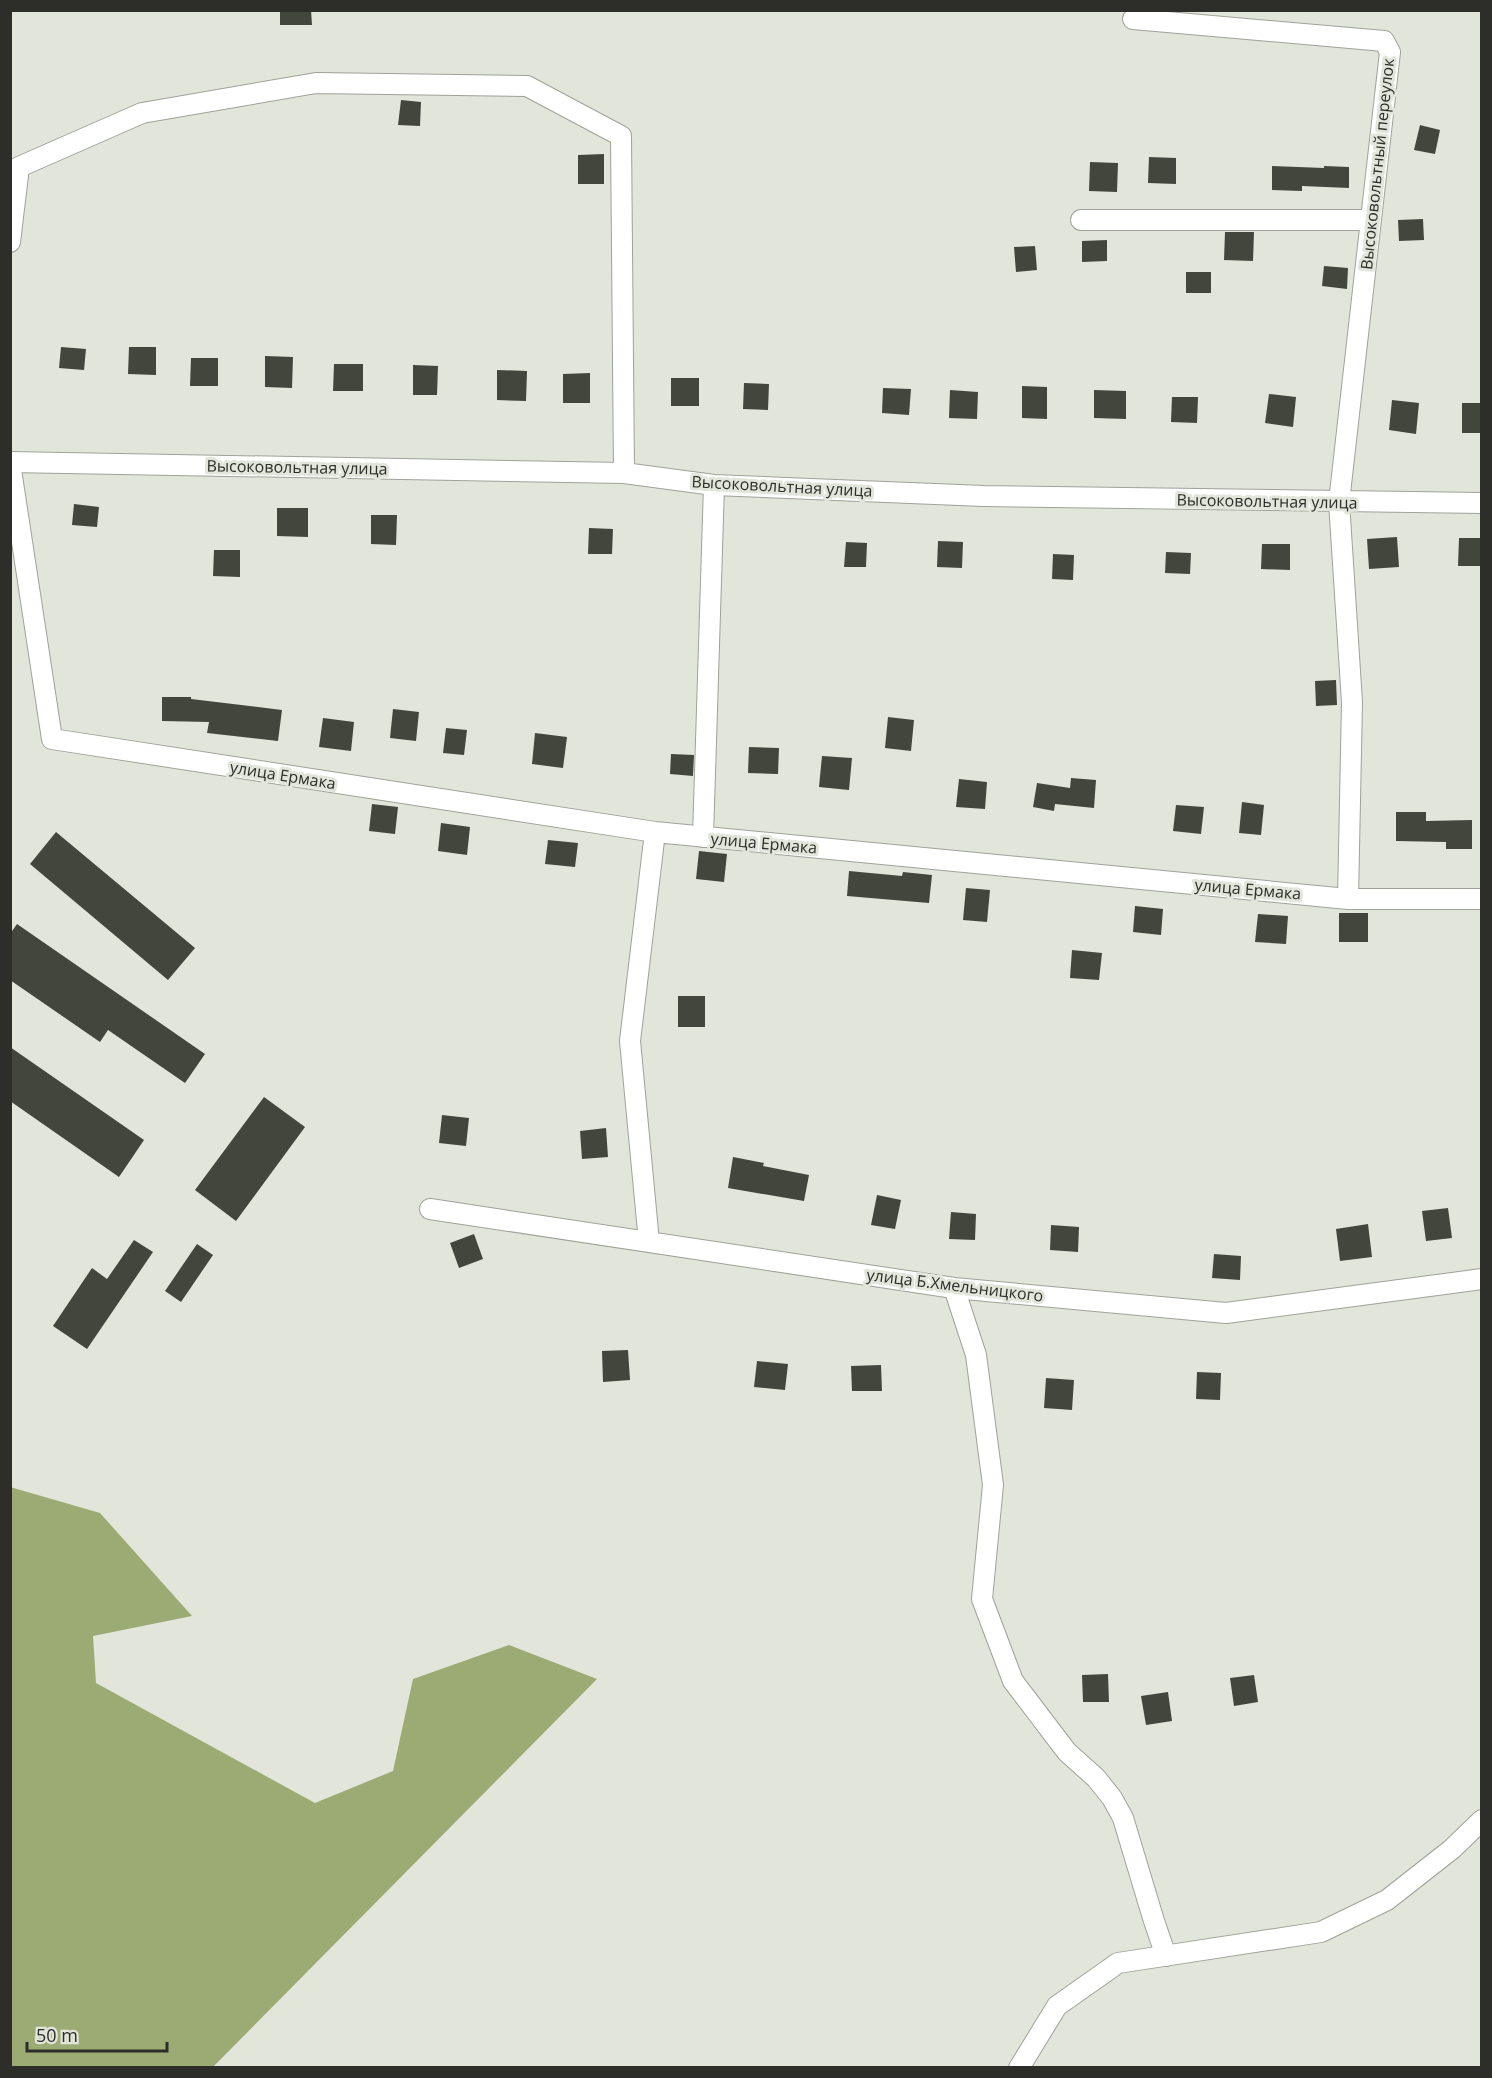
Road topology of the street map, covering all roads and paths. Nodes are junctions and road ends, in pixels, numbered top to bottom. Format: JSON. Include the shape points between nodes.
{"nodes":[{"id":1,"x":1133,"y":19,"type":"dead end"},
{"id":2,"x":1081,"y":220,"type":"dead end"},
{"id":3,"x":1371,"y":220,"type":"junction"},
{"id":4,"x":10,"y":242,"type":"edge"},
{"id":5,"x":10,"y":462,"type":"edge"},
{"id":6,"x":624,"y":473,"type":"junction"},
{"id":7,"x":714,"y":485,"type":"junction"},
{"id":8,"x":1339,"y":502,"type":"junction"},
{"id":9,"x":1482,"y":503,"type":"edge"},
{"id":10,"x":655,"y":832,"type":"junction"},
{"id":11,"x":703,"y":837,"type":"junction"},
{"id":12,"x":1348,"y":899,"type":"junction"},
{"id":13,"x":1482,"y":899,"type":"edge"},
{"id":14,"x":430,"y":1209,"type":"dead end"},
{"id":15,"x":649,"y":1242,"type":"junction"},
{"id":16,"x":1482,"y":1279,"type":"edge"},
{"id":17,"x":954,"y":1288,"type":"junction"},
{"id":18,"x":1482,"y":1820,"type":"edge"},
{"id":19,"x":1166,"y":1956,"type":"junction"},
{"id":20,"x":1019,"y":2067,"type":"edge"}],
"edges":[{"from":1,"to":3,"type":"street","name":"Высоковольтный переулок","via":[[1384,40],[1390,52]]},
{"from":2,"to":3,"type":"street"},
{"from":3,"to":8,"type":"street","name":"Высоковольтный переулок"},
{"from":4,"to":6,"type":"street","via":[[19,167],[142,113],[316,83],[527,86],[621,136]]},
{"from":5,"to":6,"type":"street","name":"Высоковольтная улица"},
{"from":5,"to":10,"type":"street","name":"улица Ермака","via":[[52,739]]},
{"from":6,"to":7,"type":"street","name":"Высоковольтная улица"},
{"from":7,"to":8,"type":"street","name":"Высоковольтная улица","via":[[984,496]]},
{"from":7,"to":11,"type":"street"},
{"from":8,"to":9,"type":"street","name":"Высоковольтная улица"},
{"from":8,"to":12,"type":"street","name":"Высоковольтный переулок","via":[[1352,702]]},
{"from":10,"to":11,"type":"street","name":"улица Ермака"},
{"from":10,"to":15,"type":"street","via":[[630,1041]]},
{"from":11,"to":12,"type":"street","name":"улица Ермака"},
{"from":12,"to":13,"type":"street","name":"улица Ермака"},
{"from":14,"to":15,"type":"street","name":"улица Б.Хмельницкого"},
{"from":15,"to":17,"type":"street","name":"улица Б.Хмельницкого"},
{"from":16,"to":17,"type":"street","name":"улица Б.Хмельницкого","via":[[1226,1313]]},
{"from":17,"to":19,"type":"street","via":[[976,1355],[993,1485],[982,1599],[1013,1681],[1067,1752],[1096,1779],[1118,1808]]},
{"from":18,"to":19,"type":"street","via":[[1387,1900],[1321,1932]]},
{"from":19,"to":20,"type":"street","via":[[1118,1963],[1057,2006]]}]}
